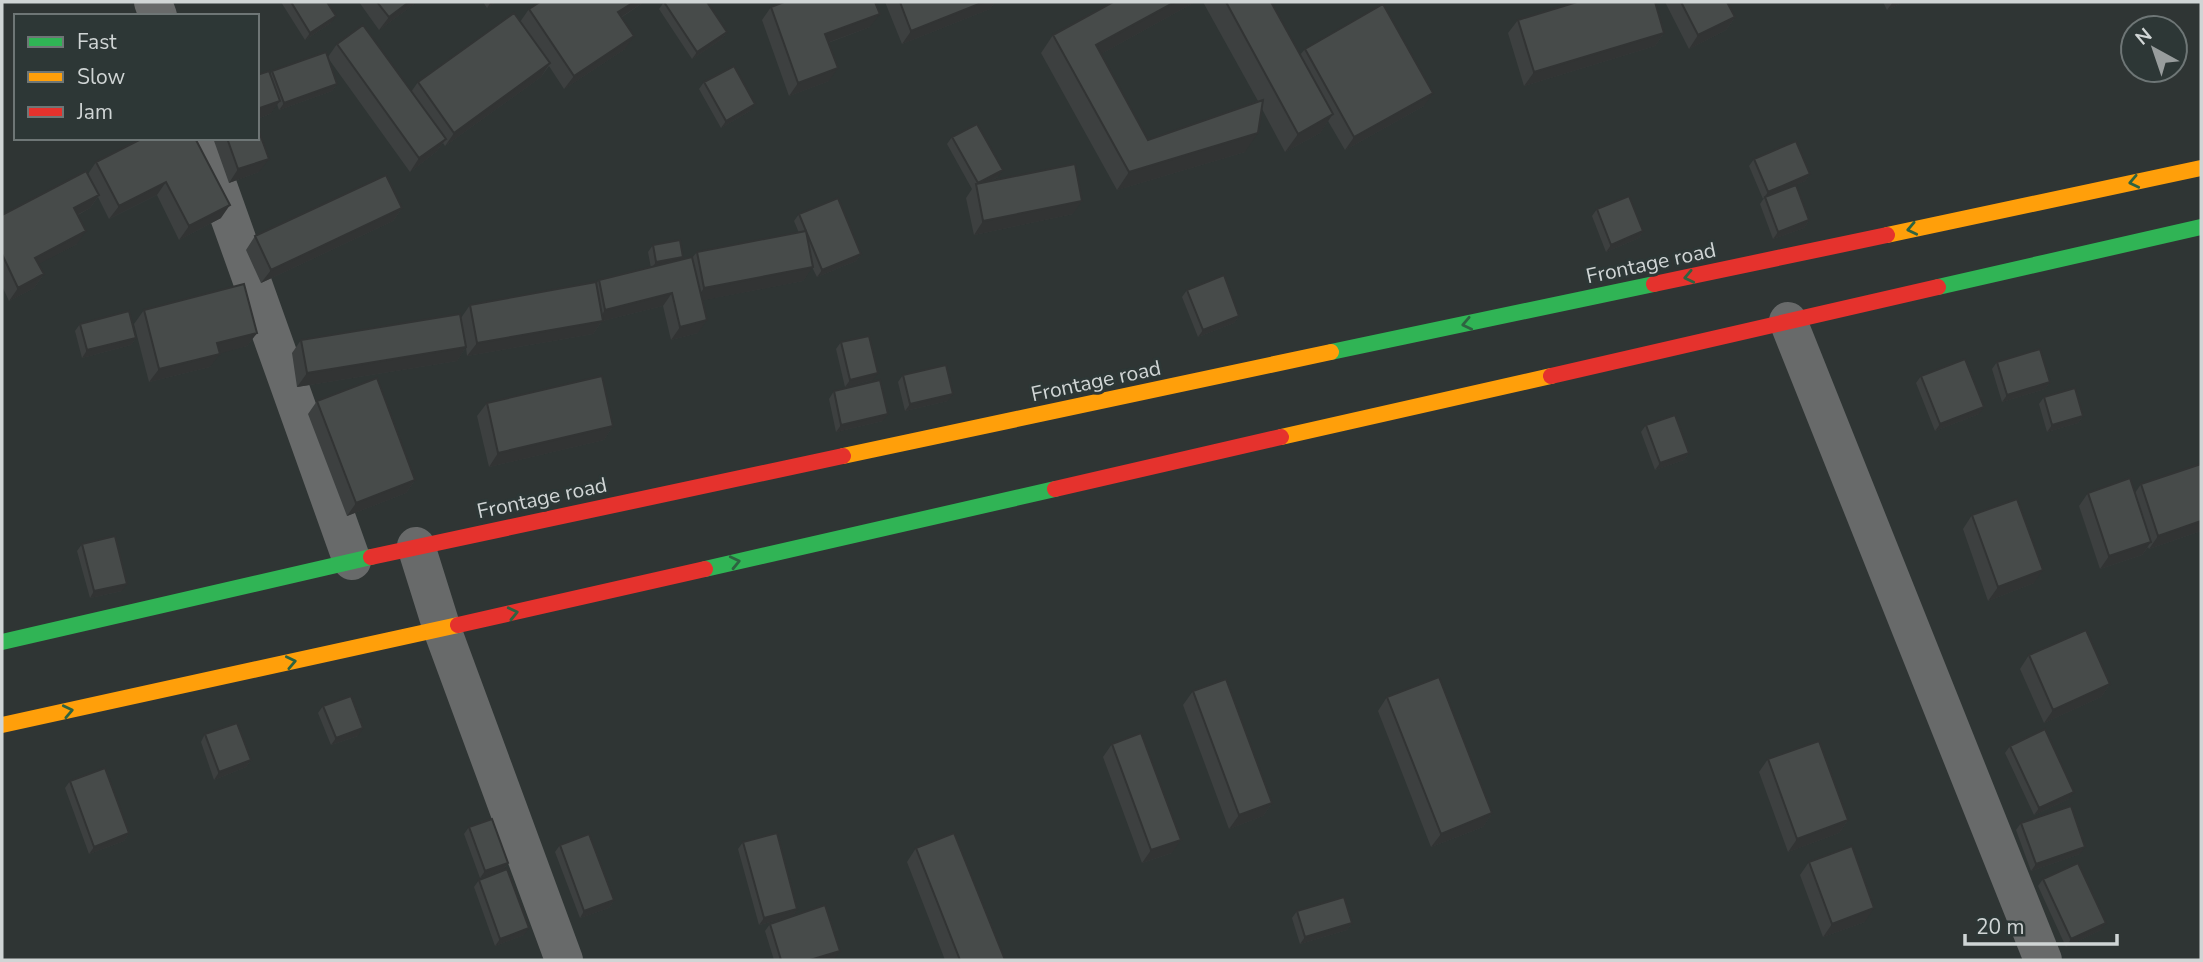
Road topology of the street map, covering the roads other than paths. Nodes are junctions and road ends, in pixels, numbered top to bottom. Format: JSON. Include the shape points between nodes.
{"nodes":[{"id":1,"x":202,"y":140,"type":"edge"},
{"id":2,"x":2201,"y":168,"type":"edge"},
{"id":3,"x":2201,"y":227,"type":"edge"},
{"id":4,"x":1788,"y":321,"type":"junction"},
{"id":5,"x":416,"y":546,"type":"junction"},
{"id":6,"x":352,"y":561,"type":"junction"},
{"id":7,"x":442,"y":629,"type":"junction"},
{"id":8,"x":2,"y":642,"type":"edge"},
{"id":9,"x":2,"y":725,"type":"edge"},
{"id":10,"x":564,"y":960,"type":"edge"},
{"id":11,"x":2043,"y":960,"type":"edge"}],
"edges":[{"from":1,"to":6,"type":"street"},
{"from":2,"to":5,"type":"main road","name":"Frontage road","one_way":true},
{"from":3,"to":4,"type":"main road"},
{"from":7,"to":4,"type":"main road","one_way":true},
{"from":4,"to":11,"type":"street"},
{"from":5,"to":6,"type":"main road","name":"Frontage road"},
{"from":5,"to":7,"type":"street"},
{"from":6,"to":8,"type":"main road","name":"Frontage road"},
{"from":9,"to":7,"type":"main road","one_way":true},
{"from":7,"to":10,"type":"street"}]}
